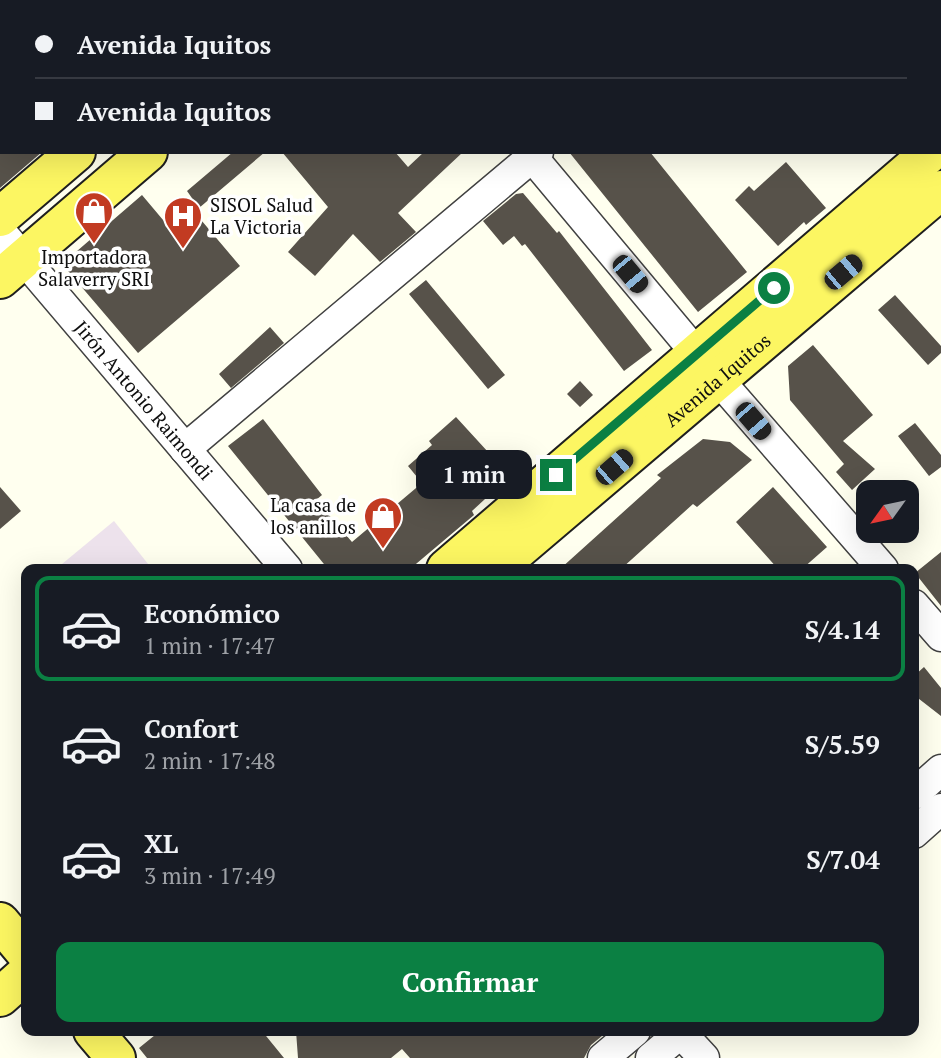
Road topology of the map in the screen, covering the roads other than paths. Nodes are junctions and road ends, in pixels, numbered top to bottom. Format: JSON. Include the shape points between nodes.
{"nodes":[{"id":1,"x":74,"y":154,"type":"edge"},
{"id":2,"x":145,"y":154,"type":"edge"},
{"id":3,"x":533,"y":154,"type":"edge"},
{"id":4,"x":929,"y":154,"type":"edge"},
{"id":5,"x":941,"y":190,"type":"edge"},
{"id":6,"x":0,"y":217,"type":"edge"},
{"id":7,"x":8,"y":256,"type":"edge"},
{"id":8,"x":707,"y":366,"type":"junction"},
{"id":9,"x":185,"y":449,"type":"junction"},
{"id":10,"x":283,"y":564,"type":"edge"},
{"id":11,"x":452,"y":564,"type":"edge"},
{"id":12,"x":500,"y":564,"type":"edge"},
{"id":13,"x":879,"y":564,"type":"edge"},
{"id":14,"x":919,"y":610,"type":"edge"},
{"id":15,"x":941,"y":636,"type":"edge"},
{"id":16,"x":941,"y":770,"type":"edge"},
{"id":17,"x":919,"y":790,"type":"edge"},
{"id":18,"x":941,"y":809,"type":"edge"},
{"id":19,"x":919,"y":829,"type":"edge"},
{"id":20,"x":97,"y":1036,"type":"edge"},
{"id":21,"x":629,"y":1036,"type":"edge"},
{"id":22,"x":675,"y":1036,"type":"edge"},
{"id":23,"x":685,"y":1036,"type":"edge"},
{"id":24,"x":117,"y":1058,"type":"edge"},
{"id":25,"x":603,"y":1058,"type":"edge"},
{"id":26,"x":651,"y":1058,"type":"edge"},
{"id":27,"x":704,"y":1058,"type":"edge"}],
"edges":[{"from":1,"to":6,"type":"main road"},
{"from":2,"to":7,"type":"main road"},
{"from":3,"to":8,"type":"street"},
{"from":3,"to":9,"type":"street"},
{"from":4,"to":8,"type":"main road","name":"Avenida Iquitos"},
{"from":5,"to":8,"type":"main road","name":"Avenida Iquitos"},
{"from":7,"to":9,"type":"street","name":"Jirón Antonio Raimondi"},
{"from":8,"to":11,"type":"main road","name":"Avenida Iquitos"},
{"from":8,"to":12,"type":"main road","name":"Avenida Iquitos"},
{"from":8,"to":13,"type":"street"},
{"from":9,"to":10,"type":"street","name":"Jirón Antonio Raimondi"},
{"from":14,"to":15,"type":"street"},
{"from":16,"to":17,"type":"street"},
{"from":18,"to":19,"type":"street"},
{"from":20,"to":24,"type":"main road"},
{"from":21,"to":25,"type":"street"},
{"from":22,"to":26,"type":"street"},
{"from":23,"to":27,"type":"street"}]}
